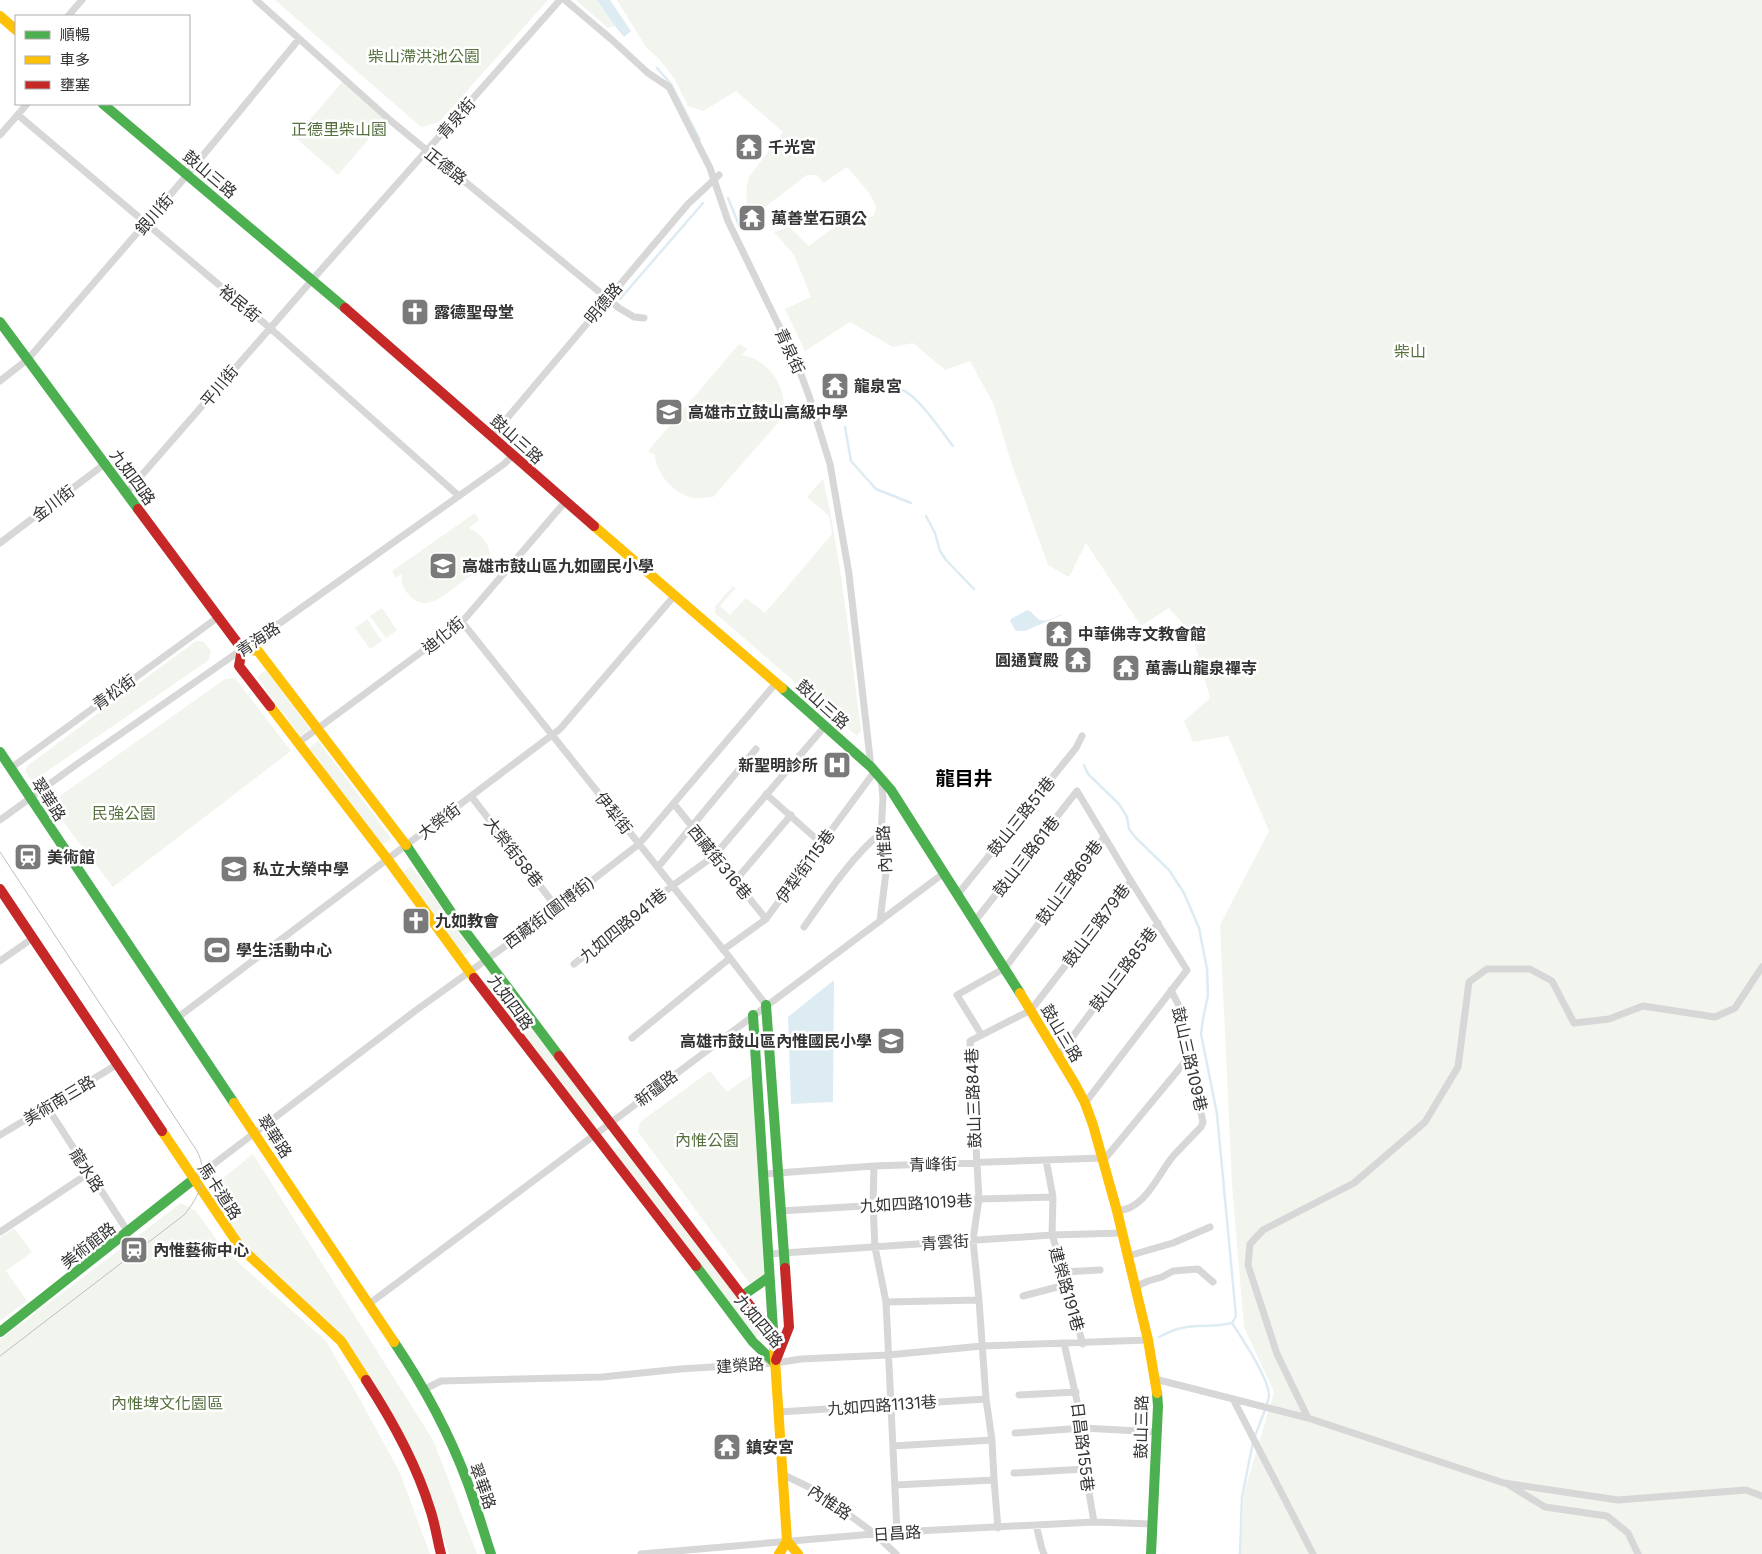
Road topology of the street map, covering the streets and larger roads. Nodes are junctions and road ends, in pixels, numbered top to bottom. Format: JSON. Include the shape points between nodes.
{"nodes":[{"id":1,"x":82,"y":0,"type":"edge"},
{"id":2,"x":256,"y":0,"type":"edge"},
{"id":3,"x":560,"y":0,"type":"edge"},
{"id":4,"x":565,"y":0,"type":"edge"},
{"id":5,"x":69,"y":15,"type":"edge"},
{"id":6,"x":0,"y":16,"type":"edge"},
{"id":7,"x":15,"y":29,"type":"edge"},
{"id":8,"x":299,"y":39,"type":"junction"},
{"id":9,"x":26,"y":105,"type":"edge"},
{"id":10,"x":104,"y":105,"type":"edge"},
{"id":11,"x":18,"y":115,"type":"junction"},
{"id":12,"x":0,"y":135,"type":"edge"},
{"id":13,"x":427,"y":152,"type":"junction"},
{"id":14,"x":187,"y":174,"type":"junction"},
{"id":15,"x":717,"y":178,"type":"junction"},
{"id":16,"x":146,"y":222,"type":"junction"},
{"id":17,"x":312,"y":280,"type":"junction"},
{"id":18,"x":607,"y":298,"type":"junction"},
{"id":19,"x":644,"y":318,"type":"dead end"},
{"id":20,"x":0,"y":322,"type":"edge"},
{"id":21,"x":270,"y":328,"type":"junction"},
{"id":22,"x":28,"y":359,"type":"junction"},
{"id":23,"x":0,"y":381,"type":"edge"},
{"id":24,"x":492,"y":436,"type":"junction"},
{"id":25,"x":513,"y":455,"type":"junction"},
{"id":26,"x":106,"y":463,"type":"junction"},
{"id":27,"x":126,"y":492,"type":"junction"},
{"id":28,"x":459,"y":496,"type":"junction"},
{"id":29,"x":565,"y":502,"type":"junction"},
{"id":30,"x":0,"y":543,"type":"edge"},
{"id":31,"x":675,"y":595,"type":"junction"},
{"id":32,"x":217,"y":618,"type":"junction"},
{"id":33,"x":462,"y":622,"type":"junction"},
{"id":34,"x":242,"y":649,"type":"junction"},
{"id":35,"x":776,"y":683,"type":"junction"},
{"id":36,"x":825,"y":726,"type":"junction"},
{"id":37,"x":318,"y":728,"type":"junction"},
{"id":38,"x":552,"y":736,"type":"junction"},
{"id":39,"x":1082,"y":736,"type":"dead end"},
{"id":40,"x":298,"y":743,"type":"junction"},
{"id":41,"x":756,"y":749,"type":"dead end"},
{"id":42,"x":0,"y":752,"type":"edge"},
{"id":43,"x":11,"y":768,"type":"junction"},
{"id":44,"x":876,"y":772,"type":"junction"},
{"id":45,"x":1077,"y":792,"type":"joint"},
{"id":46,"x":766,"y":794,"type":"junction"},
{"id":47,"x":471,"y":796,"type":"junction"},
{"id":48,"x":30,"y":798,"type":"junction"},
{"id":49,"x":674,"y":804,"type":"junction"},
{"id":50,"x":791,"y":815,"type":"junction"},
{"id":51,"x":0,"y":820,"type":"edge"},
{"id":52,"x":692,"y":826,"type":"junction"},
{"id":53,"x":881,"y":833,"type":"junction"},
{"id":54,"x":1104,"y":837,"type":"junction"},
{"id":55,"x":639,"y":844,"type":"junction"},
{"id":56,"x":822,"y":844,"type":"junction"},
{"id":57,"x":407,"y":846,"type":"junction"},
{"id":58,"x":714,"y":856,"type":"junction"},
{"id":59,"x":388,"y":860,"type":"junction"},
{"id":60,"x":658,"y":867,"type":"junction"},
{"id":61,"x":944,"y":873,"type":"junction"},
{"id":62,"x":1131,"y":881,"type":"junction"},
{"id":63,"x":735,"y":882,"type":"junction"},
{"id":64,"x":672,"y":886,"type":"junction"},
{"id":65,"x":0,"y":889,"type":"edge"},
{"id":66,"x":958,"y":894,"type":"junction"},
{"id":67,"x":557,"y":908,"type":"junction"},
{"id":68,"x":766,"y":919,"type":"junction"},
{"id":69,"x":880,"y":921,"type":"junction"},
{"id":70,"x":975,"y":921,"type":"junction"},
{"id":71,"x":1158,"y":923,"type":"junction"},
{"id":72,"x":804,"y":927,"type":"dead end"},
{"id":73,"x":33,"y":938,"type":"junction"},
{"id":74,"x":723,"y":950,"type":"junction"},
{"id":75,"x":730,"y":958,"type":"junction"},
{"id":76,"x":485,"y":960,"type":"junction"},
{"id":77,"x":0,"y":961,"type":"edge"},
{"id":78,"x":574,"y":964,"type":"dead end"},
{"id":79,"x":1005,"y":968,"type":"junction"},
{"id":80,"x":1762,"y":968,"type":"edge"},
{"id":81,"x":469,"y":971,"type":"junction"},
{"id":82,"x":1171,"y":990,"type":"junction"},
{"id":83,"x":766,"y":1005,"type":"junction"},
{"id":84,"x":1030,"y":1010,"type":"junction"},
{"id":85,"x":753,"y":1015,"type":"junction"},
{"id":86,"x":177,"y":1018,"type":"junction"},
{"id":87,"x":981,"y":1034,"type":"junction"},
{"id":88,"x":632,"y":1038,"type":"dead end"},
{"id":89,"x":1058,"y":1056,"type":"junction"},
{"id":90,"x":1189,"y":1057,"type":"junction"},
{"id":91,"x":118,"y":1064,"type":"junction"},
{"id":92,"x":1085,"y":1104,"type":"junction"},
{"id":93,"x":47,"y":1107,"type":"junction"},
{"id":94,"x":609,"y":1123,"type":"junction"},
{"id":95,"x":255,"y":1133,"type":"junction"},
{"id":96,"x":0,"y":1135,"type":"edge"},
{"id":97,"x":594,"y":1135,"type":"junction"},
{"id":98,"x":1102,"y":1159,"type":"junction"},
{"id":99,"x":1046,"y":1160,"type":"junction"},
{"id":100,"x":976,"y":1162,"type":"junction"},
{"id":101,"x":874,"y":1166,"type":"junction"},
{"id":102,"x":779,"y":1173,"type":"junction"},
{"id":103,"x":89,"y":1174,"type":"junction"},
{"id":104,"x":764,"y":1174,"type":"junction"},
{"id":105,"x":194,"y":1179,"type":"junction"},
{"id":106,"x":1053,"y":1197,"type":"junction"},
{"id":107,"x":979,"y":1199,"type":"junction"},
{"id":108,"x":873,"y":1205,"type":"junction"},
{"id":109,"x":780,"y":1211,"type":"junction"},
{"id":110,"x":1117,"y":1211,"type":"junction"},
{"id":111,"x":1210,"y":1227,"type":"dead end"},
{"id":112,"x":0,"y":1232,"type":"edge"},
{"id":113,"x":128,"y":1232,"type":"junction"},
{"id":114,"x":1122,"y":1233,"type":"junction"},
{"id":115,"x":1052,"y":1235,"type":"junction"},
{"id":116,"x":973,"y":1240,"type":"junction"},
{"id":117,"x":875,"y":1247,"type":"junction"},
{"id":118,"x":783,"y":1253,"type":"junction"},
{"id":119,"x":768,"y":1254,"type":"junction"},
{"id":120,"x":1128,"y":1256,"type":"junction"},
{"id":121,"x":1100,"y":1270,"type":"dead end"},
{"id":122,"x":1064,"y":1272,"type":"junction"},
{"id":123,"x":769,"y":1277,"type":"junction"},
{"id":124,"x":1213,"y":1282,"type":"dead end"},
{"id":125,"x":1065,"y":1285,"type":"junction"},
{"id":126,"x":1135,"y":1287,"type":"junction"},
{"id":127,"x":742,"y":1296,"type":"junction"},
{"id":128,"x":1023,"y":1296,"type":"dead end"},
{"id":129,"x":979,"y":1300,"type":"junction"},
{"id":130,"x":886,"y":1302,"type":"junction"},
{"id":131,"x":369,"y":1304,"type":"junction"},
{"id":132,"x":0,"y":1332,"type":"edge"},
{"id":133,"x":773,"y":1334,"type":"junction"},
{"id":134,"x":1148,"y":1340,"type":"junction"},
{"id":135,"x":1064,"y":1343,"type":"junction"},
{"id":136,"x":1083,"y":1344,"type":"junction"},
{"id":137,"x":982,"y":1346,"type":"junction"},
{"id":138,"x":888,"y":1355,"type":"junction"},
{"id":139,"x":775,"y":1363,"type":"junction"},
{"id":140,"x":1155,"y":1378,"type":"junction"},
{"id":141,"x":423,"y":1390,"type":"junction"},
{"id":142,"x":1076,"y":1392,"type":"junction"},
{"id":143,"x":1019,"y":1395,"type":"dead end"},
{"id":144,"x":986,"y":1399,"type":"junction"},
{"id":145,"x":1233,"y":1399,"type":"junction"},
{"id":146,"x":891,"y":1404,"type":"junction"},
{"id":147,"x":779,"y":1412,"type":"junction"},
{"id":148,"x":1308,"y":1418,"type":"junction"},
{"id":149,"x":1083,"y":1428,"type":"junction"},
{"id":150,"x":1157,"y":1432,"type":"junction"},
{"id":151,"x":1015,"y":1433,"type":"dead end"},
{"id":152,"x":992,"y":1440,"type":"junction"},
{"id":153,"x":893,"y":1446,"type":"junction"},
{"id":154,"x":1085,"y":1469,"type":"junction"},
{"id":155,"x":1014,"y":1473,"type":"dead end"},
{"id":156,"x":784,"y":1475,"type":"junction"},
{"id":157,"x":994,"y":1480,"type":"junction"},
{"id":158,"x":1504,"y":1483,"type":"junction"},
{"id":159,"x":895,"y":1486,"type":"junction"},
{"id":160,"x":1762,"y":1496,"type":"edge"},
{"id":161,"x":1094,"y":1522,"type":"junction"},
{"id":162,"x":1153,"y":1524,"type":"junction"},
{"id":163,"x":1036,"y":1525,"type":"junction"},
{"id":164,"x":998,"y":1528,"type":"junction"},
{"id":165,"x":897,"y":1532,"type":"junction"},
{"id":166,"x":875,"y":1534,"type":"junction"},
{"id":167,"x":787,"y":1541,"type":"junction"},
{"id":168,"x":441,"y":1554,"type":"edge"},
{"id":169,"x":491,"y":1554,"type":"edge"},
{"id":170,"x":641,"y":1554,"type":"edge"},
{"id":171,"x":779,"y":1554,"type":"edge"},
{"id":172,"x":798,"y":1554,"type":"edge"},
{"id":173,"x":896,"y":1554,"type":"edge"},
{"id":174,"x":1044,"y":1554,"type":"edge"},
{"id":175,"x":1151,"y":1554,"type":"edge"},
{"id":176,"x":1313,"y":1554,"type":"edge"},
{"id":177,"x":1638,"y":1554,"type":"edge"}],
"edges":[{"from":1,"to":5,"type":"street"},
{"from":2,"to":8,"type":"street","name":"正德路"},
{"from":3,"to":13,"type":"street","name":"青泉街"},
{"from":4,"to":15,"type":"street","name":"青泉街","via":[[648,73],[667,84]]},
{"from":6,"to":7,"type":"street"},
{"from":8,"to":13,"type":"street","name":"正德路"},
{"from":8,"to":14,"type":"street","name":"銀川街"},
{"from":9,"to":11,"type":"street"},
{"from":10,"to":14,"type":"street","name":"鼓山三路"},
{"from":11,"to":12,"type":"street"},
{"from":11,"to":16,"type":"street","name":"裕民街"},
{"from":13,"to":17,"type":"street","name":"青泉街"},
{"from":13,"to":18,"type":"street","name":"正德路"},
{"from":14,"to":16,"type":"street","name":"銀川街"},
{"from":14,"to":17,"type":"street","name":"鼓山三路"},
{"from":15,"to":18,"type":"street","name":"明德路","via":[[688,204]]},
{"from":15,"to":44,"type":"street","name":"青泉街","via":[[728,221],[796,361],[830,464],[849,574]]},
{"from":16,"to":21,"type":"street","name":"裕民街"},
{"from":16,"to":22,"type":"street","name":"銀川街"},
{"from":17,"to":21,"type":"street","name":"平川街"},
{"from":17,"to":24,"type":"street","name":"鼓山三路"},
{"from":18,"to":19,"type":"street","name":"正德路","via":[[634,317]]},
{"from":18,"to":24,"type":"street","name":"明德路"},
{"from":20,"to":22,"type":"street","name":"九如四路"},
{"from":21,"to":27,"type":"street","name":"平川街"},
{"from":21,"to":28,"type":"street","name":"裕民街"},
{"from":22,"to":23,"type":"street","name":"銀川街"},
{"from":22,"to":26,"type":"street","name":"九如四路"},
{"from":24,"to":25,"type":"street","name":"鼓山三路"},
{"from":25,"to":28,"type":"street","name":"青海路"},
{"from":25,"to":29,"type":"street","name":"鼓山三路"},
{"from":26,"to":27,"type":"street","name":"九如四路"},
{"from":26,"to":30,"type":"street","name":"金川街"},
{"from":27,"to":32,"type":"street","name":"九如四路"},
{"from":28,"to":34,"type":"street","name":"青海路"},
{"from":29,"to":31,"type":"street","name":"鼓山三路"},
{"from":29,"to":33,"type":"street","name":"迪化街"},
{"from":31,"to":35,"type":"street","name":"鼓山三路"},
{"from":31,"to":38,"type":"street","name":"大榮街"},
{"from":32,"to":34,"type":"street","name":"九如四路"},
{"from":32,"to":43,"type":"street","name":"青松街"},
{"from":33,"to":37,"type":"street","name":"迪化街"},
{"from":33,"to":38,"type":"street","name":"伊犁街"},
{"from":34,"to":37,"type":"street","name":"九如四路","via":[[258,651]]},
{"from":34,"to":40,"type":"street","name":"九如四路","via":[[239,666]]},
{"from":34,"to":48,"type":"street","name":"青海路"},
{"from":35,"to":36,"type":"street","name":"鼓山三路"},
{"from":35,"to":49,"type":"street","name":"西藏街(圖博街)"},
{"from":36,"to":44,"type":"street","name":"鼓山三路"},
{"from":36,"to":46,"type":"street","name":"九如四路941巷"},
{"from":37,"to":40,"type":"street","name":"迪化街"},
{"from":37,"to":57,"type":"street","name":"九如四路"},
{"from":38,"to":47,"type":"street","name":"大榮街"},
{"from":38,"to":55,"type":"street","name":"伊犁街"},
{"from":39,"to":66,"type":"street","name":"鼓山三路51巷","via":[[1076,748]]},
{"from":40,"to":59,"type":"street","name":"九如四路"},
{"from":41,"to":52,"type":"street"},
{"from":42,"to":43,"type":"street","name":"翠華路"},
{"from":43,"to":48,"type":"street","name":"翠華路"},
{"from":44,"to":53,"type":"street","name":"內惟路","via":[[883,798]]},
{"from":44,"to":56,"type":"street","name":"伊犁街115巷"},
{"from":44,"to":61,"type":"street","name":"鼓山三路"},
{"from":45,"to":54,"type":"street","name":"鼓山三路69巷"},
{"from":45,"to":70,"type":"street","name":"鼓山三路61巷"},
{"from":46,"to":50,"type":"street"},
{"from":46,"to":58,"type":"street","name":"九如四路941巷"},
{"from":47,"to":57,"type":"street","name":"大榮街"},
{"from":47,"to":67,"type":"street","name":"大榮街58巷"},
{"from":48,"to":51,"type":"street","name":"青海路"},
{"from":48,"to":86,"type":"street","name":"翠華路"},
{"from":49,"to":52,"type":"street","name":"西藏街316巷"},
{"from":49,"to":55,"type":"street","name":"西藏街(圖博街)"},
{"from":50,"to":56,"type":"street"},
{"from":50,"to":63,"type":"street"},
{"from":52,"to":58,"type":"street","name":"西藏街316巷"},
{"from":52,"to":60,"type":"street"},
{"from":53,"to":69,"type":"street","name":"內惟路","via":[[886,872]]},
{"from":53,"to":72,"type":"street","via":[[827,894]]},
{"from":54,"to":62,"type":"street","name":"鼓山三路79巷"},
{"from":54,"to":79,"type":"street","name":"鼓山三路69巷"},
{"from":55,"to":60,"type":"street","name":"伊犁街"},
{"from":55,"to":67,"type":"street","name":"西藏街(圖博街)"},
{"from":56,"to":68,"type":"street","name":"伊犁街115巷"},
{"from":57,"to":59,"type":"street","name":"大榮街"},
{"from":57,"to":76,"type":"street","name":"九如四路"},
{"from":58,"to":63,"type":"street","name":"西藏街316巷"},
{"from":58,"to":64,"type":"street","name":"九如四路941巷"},
{"from":59,"to":81,"type":"street","name":"九如四路"},
{"from":59,"to":86,"type":"street","name":"大榮街"},
{"from":60,"to":64,"type":"street","name":"伊犁街"},
{"from":61,"to":66,"type":"street","name":"鼓山三路"},
{"from":61,"to":69,"type":"street","name":"新疆路"},
{"from":62,"to":71,"type":"street","name":"鼓山三路85巷"},
{"from":62,"to":84,"type":"street","name":"鼓山三路79巷"},
{"from":63,"to":68,"type":"street","name":"西藏街316巷"},
{"from":64,"to":74,"type":"street","name":"伊犁街"},
{"from":64,"to":78,"type":"street","name":"九如四路941巷"},
{"from":65,"to":73,"type":"street","name":"馬卡道路"},
{"from":66,"to":70,"type":"street","name":"鼓山三路"},
{"from":67,"to":76,"type":"street","name":"西藏街(圖博街)"},
{"from":68,"to":74,"type":"street","name":"伊犁街115巷"},
{"from":69,"to":83,"type":"street","name":"新疆路"},
{"from":70,"to":79,"type":"street","name":"鼓山三路"},
{"from":71,"to":82,"type":"street","via":[[1187,970]]},
{"from":71,"to":89,"type":"street","name":"鼓山三路85巷"},
{"from":73,"to":77,"type":"street"},
{"from":73,"to":91,"type":"street","name":"馬卡道路"},
{"from":74,"to":75,"type":"street","name":"伊犁街"},
{"from":75,"to":83,"type":"street","name":"伊犁街"},
{"from":75,"to":88,"type":"street"},
{"from":76,"to":81,"type":"street","name":"西藏街(圖博街)"},
{"from":76,"to":94,"type":"street","name":"九如四路"},
{"from":79,"to":84,"type":"street","name":"鼓山三路"},
{"from":79,"to":87,"type":"street","via":[[957,995]]},
{"from":80,"to":148,"type":"street","via":[[1735,1008],[1715,1018],[1643,1006],[1609,1018],[1574,1023],[1552,981],[1530,969],[1487,969],[1469,982],[1458,1067],[1425,1122],[1354,1183],[1264,1230],[1250,1244],[1248,1265],[1277,1354]]},
{"from":81,"to":95,"type":"street","name":"西藏街(圖博街)"},
{"from":81,"to":97,"type":"street","name":"九如四路"},
{"from":82,"to":90,"type":"street","name":"鼓山三路109巷","via":[[1181,1010]]},
{"from":82,"to":92,"type":"street"},
{"from":83,"to":85,"type":"street","name":"新疆路"},
{"from":83,"to":102,"type":"street","name":"九如四路"},
{"from":84,"to":87,"type":"street","name":"鼓山三路84巷"},
{"from":84,"to":89,"type":"street","name":"鼓山三路"},
{"from":85,"to":94,"type":"street","name":"新疆路"},
{"from":85,"to":104,"type":"street","name":"九如四路"},
{"from":86,"to":95,"type":"street","name":"翠華路"},
{"from":87,"to":100,"type":"street","name":"鼓山三路84巷","via":[[970,1041]]},
{"from":89,"to":92,"type":"street","name":"鼓山三路"},
{"from":90,"to":98,"type":"street"},
{"from":90,"to":110,"type":"street","name":"鼓山三路109巷","via":[[1203,1114],[1201,1127],[1173,1156],[1144,1197],[1130,1208]]},
{"from":91,"to":93,"type":"street","name":"美術南三路"},
{"from":91,"to":105,"type":"street","name":"馬卡道路"},
{"from":92,"to":98,"type":"street","name":"鼓山三路"},
{"from":93,"to":96,"type":"street","name":"美術南三路"},
{"from":93,"to":103,"type":"street","name":"龍水路"},
{"from":94,"to":97,"type":"street","name":"新疆路"},
{"from":94,"to":127,"type":"street","name":"九如四路"},
{"from":95,"to":105,"type":"street","name":"西藏街(圖博街)"},
{"from":95,"to":131,"type":"street","name":"翠華路"},
{"from":97,"to":131,"type":"street","name":"新疆路"},
{"from":97,"to":139,"type":"street","name":"九如四路","via":[[753,1342]]},
{"from":98,"to":99,"type":"street","name":"青峰街"},
{"from":98,"to":110,"type":"street","name":"鼓山三路"},
{"from":99,"to":100,"type":"street","name":"青峰街"},
{"from":99,"to":106,"type":"street","name":"建榮路191巷"},
{"from":100,"to":101,"type":"street","name":"青峰街"},
{"from":100,"to":107,"type":"street"},
{"from":101,"to":102,"type":"street","name":"青峰街"},
{"from":101,"to":108,"type":"street"},
{"from":102,"to":104,"type":"street","name":"青峰街"},
{"from":102,"to":109,"type":"street","name":"九如四路"},
{"from":103,"to":112,"type":"street"},
{"from":103,"to":113,"type":"street","name":"龍水路"},
{"from":104,"to":119,"type":"street","name":"九如四路"},
{"from":105,"to":113,"type":"street","name":"美術館路"},
{"from":105,"to":168,"type":"street","name":"馬卡道路","via":[[240,1247],[323,1323],[357,1365],[380,1401],[416,1471],[430,1508]]},
{"from":106,"to":107,"type":"street","name":"九如四路1019巷"},
{"from":106,"to":115,"type":"street","name":"建榮路191巷"},
{"from":107,"to":108,"type":"street","name":"九如四路1019巷"},
{"from":107,"to":116,"type":"street"},
{"from":108,"to":109,"type":"street","name":"九如四路1019巷"},
{"from":108,"to":117,"type":"street"},
{"from":109,"to":118,"type":"street","name":"九如四路"},
{"from":110,"to":114,"type":"street","name":"鼓山三路"},
{"from":111,"to":120,"type":"street","via":[[1173,1243]]},
{"from":113,"to":132,"type":"street","name":"美術館路"},
{"from":114,"to":115,"type":"street","name":"青雲街"},
{"from":114,"to":120,"type":"street","name":"鼓山三路"},
{"from":115,"to":116,"type":"street","name":"青雲街"},
{"from":115,"to":122,"type":"street","name":"建榮路191巷"},
{"from":116,"to":117,"type":"street","name":"青雲街"},
{"from":116,"to":129,"type":"street"},
{"from":117,"to":118,"type":"street","name":"青雲街"},
{"from":117,"to":130,"type":"street"},
{"from":118,"to":119,"type":"street","name":"青雲街"},
{"from":118,"to":139,"type":"street","name":"九如四路","via":[[789,1327]]},
{"from":119,"to":123,"type":"street","name":"九如四路"},
{"from":120,"to":126,"type":"street","name":"鼓山三路"},
{"from":121,"to":122,"type":"street"},
{"from":122,"to":125,"type":"street","name":"建榮路191巷"},
{"from":123,"to":127,"type":"street","name":"九如四路"},
{"from":123,"to":133,"type":"street","name":"九如四路"},
{"from":124,"to":126,"type":"street","via":[[1198,1269],[1174,1271]]},
{"from":125,"to":128,"type":"street"},
{"from":125,"to":136,"type":"street","name":"建榮路191巷"},
{"from":126,"to":134,"type":"street","name":"鼓山三路"},
{"from":127,"to":133,"type":"street","name":"九如四路"},
{"from":129,"to":130,"type":"street"},
{"from":129,"to":137,"type":"street"},
{"from":130,"to":138,"type":"street"},
{"from":131,"to":141,"type":"street","name":"翠華路"},
{"from":133,"to":139,"type":"street","name":"九如四路"},
{"from":134,"to":136,"type":"street","name":"建榮路"},
{"from":134,"to":140,"type":"street","name":"鼓山三路"},
{"from":135,"to":136,"type":"street","name":"建榮路"},
{"from":135,"to":137,"type":"street","name":"建榮路"},
{"from":135,"to":142,"type":"street","name":"日昌路155巷"},
{"from":137,"to":138,"type":"street","name":"建榮路"},
{"from":137,"to":144,"type":"street"},
{"from":138,"to":139,"type":"street","name":"建榮路"},
{"from":138,"to":146,"type":"street"},
{"from":139,"to":141,"type":"street","name":"建榮路","via":[[602,1377],[441,1381]]},
{"from":139,"to":147,"type":"street","name":"九如四路"},
{"from":140,"to":145,"type":"street"},
{"from":140,"to":150,"type":"street","name":"鼓山三路"},
{"from":141,"to":169,"type":"street","name":"翠華路","via":[[467,1481]]},
{"from":142,"to":143,"type":"street"},
{"from":142,"to":149,"type":"street","name":"日昌路155巷"},
{"from":144,"to":146,"type":"street","name":"九如四路1131巷"},
{"from":144,"to":152,"type":"street"},
{"from":145,"to":148,"type":"street"},
{"from":145,"to":176,"type":"street"},
{"from":146,"to":147,"type":"street","name":"九如四路1131巷"},
{"from":146,"to":153,"type":"street"},
{"from":147,"to":156,"type":"street","name":"九如四路"},
{"from":148,"to":158,"type":"street"},
{"from":149,"to":150,"type":"street"},
{"from":149,"to":151,"type":"street"},
{"from":149,"to":154,"type":"street","name":"日昌路155巷"},
{"from":150,"to":162,"type":"street","name":"鼓山三路"},
{"from":152,"to":153,"type":"street"},
{"from":152,"to":157,"type":"street"},
{"from":153,"to":159,"type":"street"},
{"from":154,"to":155,"type":"street"},
{"from":154,"to":161,"type":"street","name":"日昌路155巷"},
{"from":156,"to":166,"type":"street","name":"內惟路","via":[[818,1491]]},
{"from":156,"to":167,"type":"street","name":"九如四路"},
{"from":157,"to":159,"type":"street"},
{"from":157,"to":164,"type":"street"},
{"from":158,"to":160,"type":"street","via":[[1618,1500],[1746,1490]]},
{"from":158,"to":177,"type":"street","via":[[1545,1507],[1607,1516],[1628,1532]]},
{"from":159,"to":165,"type":"street"},
{"from":161,"to":162,"type":"street","name":"日昌路"},
{"from":161,"to":163,"type":"street","name":"日昌路"},
{"from":162,"to":175,"type":"street","name":"鼓山三路"},
{"from":163,"to":164,"type":"street","name":"日昌路"},
{"from":163,"to":174,"type":"street"},
{"from":164,"to":165,"type":"street","name":"日昌路"},
{"from":165,"to":166,"type":"street","name":"日昌路"},
{"from":166,"to":167,"type":"street","name":"日昌路"},
{"from":166,"to":173,"type":"street","name":"內惟路"},
{"from":167,"to":170,"type":"street","name":"日昌路"},
{"from":167,"to":171,"type":"street"},
{"from":167,"to":172,"type":"street"}]}
